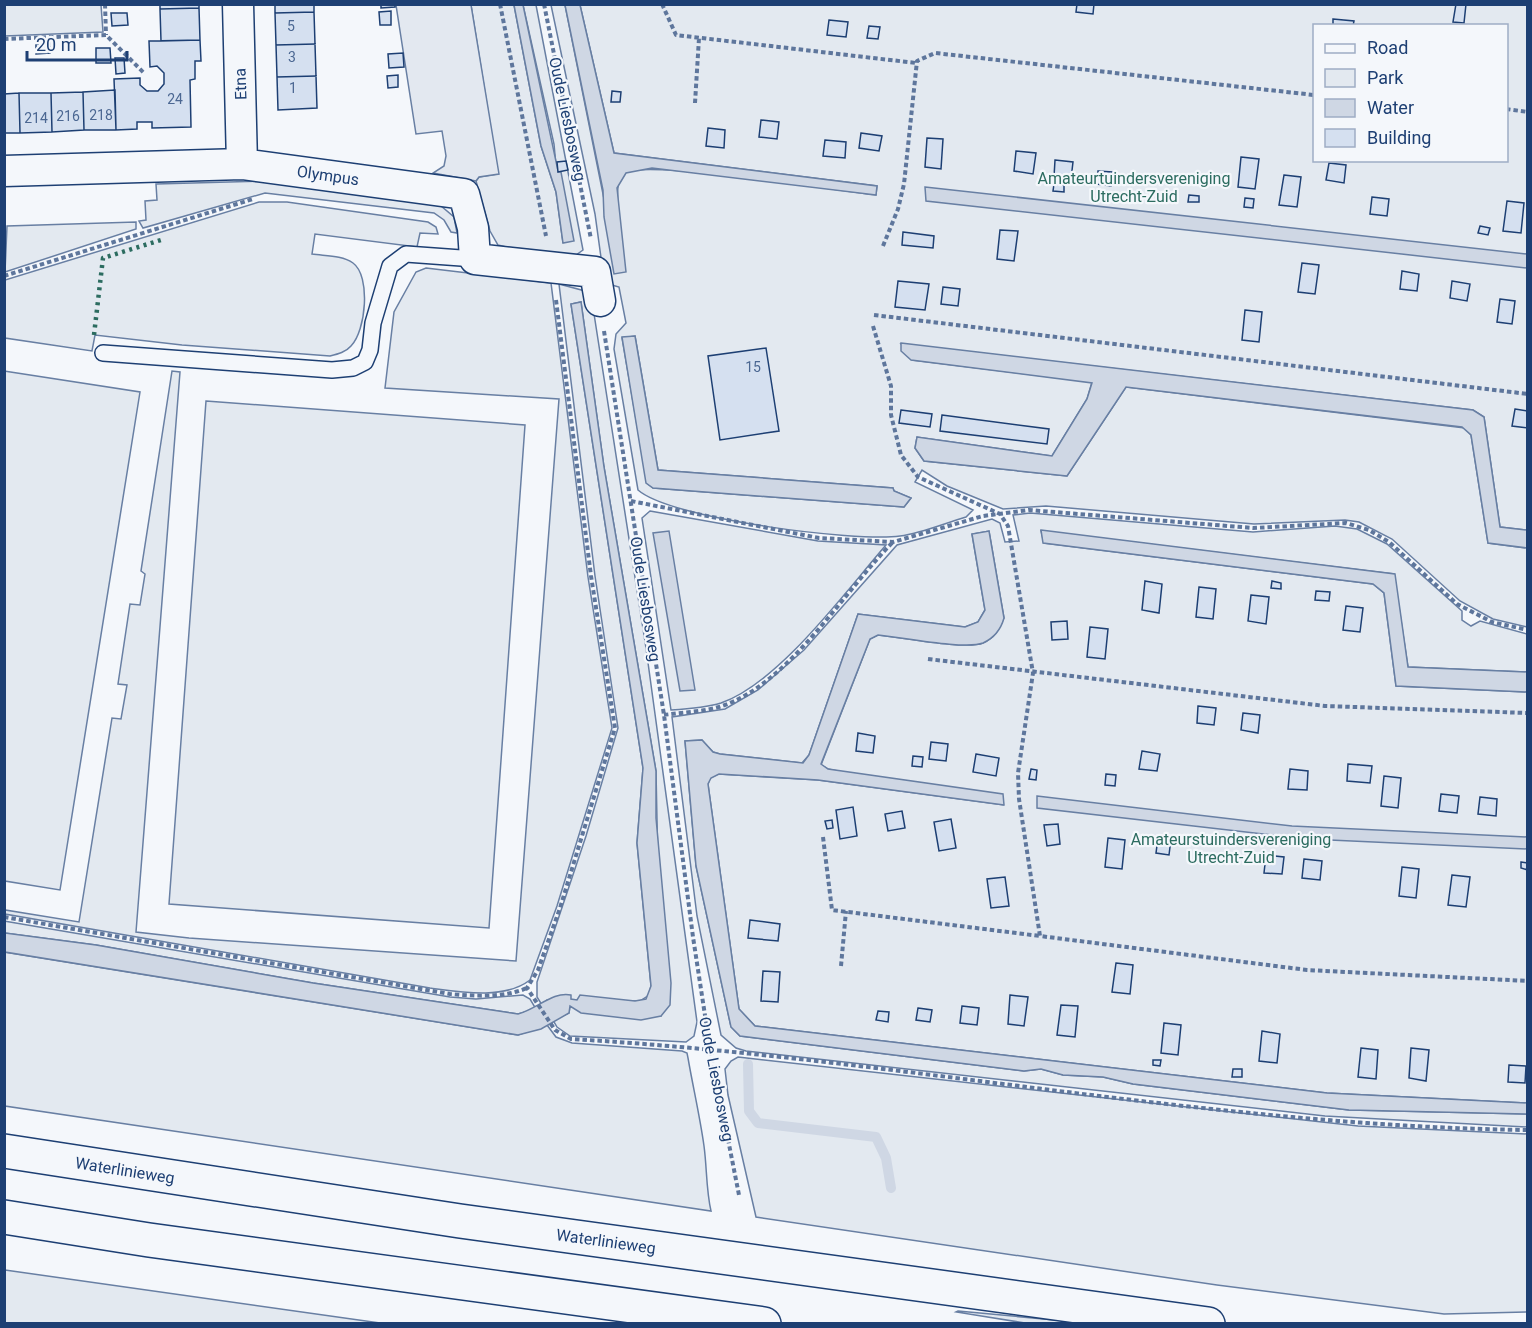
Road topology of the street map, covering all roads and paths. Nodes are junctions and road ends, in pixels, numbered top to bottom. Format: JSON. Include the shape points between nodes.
{"nodes":[{"id":1,"x":105,"y":4,"type":"edge"},
{"id":2,"x":238,"y":4,"type":"edge"},
{"id":3,"x":500,"y":4,"type":"edge"},
{"id":4,"x":544,"y":4,"type":"edge"},
{"id":5,"x":662,"y":4,"type":"edge"},
{"id":6,"x":106,"y":36,"type":"junction"},
{"id":7,"x":699,"y":38,"type":"junction"},
{"id":8,"x":4,"y":39,"type":"edge"},
{"id":9,"x":916,"y":63,"type":"junction"},
{"id":10,"x":145,"y":74,"type":"dead end"},
{"id":11,"x":1313,"y":95,"type":"edge"},
{"id":12,"x":694,"y":104,"type":"dead end"},
{"id":13,"x":1508,"y":109,"type":"edge"},
{"id":14,"x":1527,"y":112,"type":"edge"},
{"id":15,"x":243,"y":164,"type":"junction"},
{"id":16,"x":4,"y":171,"type":"edge"},
{"id":17,"x":256,"y":198,"type":"dead end"},
{"id":18,"x":883,"y":246,"type":"dead end"},
{"id":19,"x":475,"y":259,"type":"junction"},
{"id":20,"x":552,"y":267,"type":"junction"},
{"id":21,"x":595,"y":272,"type":"junction"},
{"id":22,"x":4,"y":276,"type":"edge"},
{"id":23,"x":600,"y":301,"type":"joint"},
{"id":24,"x":874,"y":315,"type":"dead end"},
{"id":25,"x":873,"y":326,"type":"dead end"},
{"id":26,"x":103,"y":353,"type":"dead end"},
{"id":27,"x":1527,"y":394,"type":"edge"},
{"id":28,"x":631,"y":501,"type":"junction"},
{"id":29,"x":1000,"y":514,"type":"junction"},
{"id":30,"x":893,"y":542,"type":"junction"},
{"id":31,"x":1527,"y":630,"type":"edge"},
{"id":32,"x":928,"y":659,"type":"dead end"},
{"id":33,"x":1033,"y":673,"type":"junction"},
{"id":34,"x":1527,"y":713,"type":"edge"},
{"id":35,"x":664,"y":715,"type":"junction"},
{"id":36,"x":823,"y":837,"type":"dead end"},
{"id":37,"x":846,"y":911,"type":"junction"},
{"id":38,"x":4,"y":917,"type":"edge"},
{"id":39,"x":1040,"y":936,"type":"junction"},
{"id":40,"x":841,"y":966,"type":"dead end"},
{"id":41,"x":1527,"y":981,"type":"edge"},
{"id":42,"x":527,"y":988,"type":"junction"},
{"id":43,"x":710,"y":1048,"type":"junction"},
{"id":44,"x":1527,"y":1130,"type":"edge"},
{"id":45,"x":4,"y":1151,"type":"edge"},
{"id":46,"x":739,"y":1195,"type":"dead end"},
{"id":47,"x":4,"y":1217,"type":"edge"},
{"id":48,"x":764,"y":1323,"type":"edge"},
{"id":49,"x":1208,"y":1323,"type":"edge"}],
"edges":[{"from":1,"to":6,"type":"path"},
{"from":2,"to":15,"type":"street","name":"Etna"},
{"from":3,"to":20,"type":"path"},
{"from":4,"to":21,"type":"path","name":"Oude Liesbosweg","via":[[587,210]]},
{"from":5,"to":7,"type":"path","via":[[676,35]]},
{"from":6,"to":8,"type":"path"},
{"from":6,"to":10,"type":"path"},
{"from":7,"to":9,"type":"path"},
{"from":7,"to":12,"type":"path"},
{"from":9,"to":11,"type":"path","via":[[935,52]]},
{"from":9,"to":18,"type":"path","via":[[904,184]]},
{"from":13,"to":14,"type":"path"},
{"from":15,"to":16,"type":"street","name":"Olympus"},
{"from":15,"to":19,"type":"street","name":"Olympus","via":[[464,194],[473,228]]},
{"from":17,"to":22,"type":"path"},
{"from":19,"to":20,"type":"street"},
{"from":19,"to":26,"type":"lane","via":[[406,254],[390,266],[373,323],[370,350],[364,362],[353,368],[332,370]]},
{"from":20,"to":21,"type":"street"},
{"from":20,"to":42,"type":"path","via":[[591,576],[615,729],[560,908],[538,970]]},
{"from":21,"to":23,"type":"street"},
{"from":23,"to":28,"type":"path","name":"Oude Liesbosweg"},
{"from":24,"to":27,"type":"path"},
{"from":25,"to":29,"type":"path","via":[[891,386],[891,415],[901,455],[918,477]]},
{"from":28,"to":30,"type":"path","via":[[819,538]]},
{"from":28,"to":35,"type":"path","name":"Oude Liesbosweg"},
{"from":29,"to":30,"type":"path"},
{"from":29,"to":31,"type":"path","via":[[1047,510],[1253,528],[1358,525],[1395,547],[1457,604],[1492,622]]},
{"from":29,"to":33,"type":"path","via":[[1008,526]]},
{"from":30,"to":35,"type":"path","via":[[801,648],[757,687],[724,706]]},
{"from":32,"to":33,"type":"path"},
{"from":33,"to":34,"type":"path","via":[[1325,706]]},
{"from":33,"to":39,"type":"path","via":[[1018,773]]},
{"from":35,"to":43,"type":"path","name":"Oude Liesbosweg"},
{"from":36,"to":37,"type":"path","via":[[832,910]]},
{"from":37,"to":39,"type":"path"},
{"from":37,"to":40,"type":"path"},
{"from":38,"to":42,"type":"path","via":[[450,994],[477,996]]},
{"from":39,"to":41,"type":"path","via":[[1307,970]]},
{"from":42,"to":43,"type":"path","via":[[555,1030],[571,1039]]},
{"from":43,"to":44,"type":"path","via":[[1335,1120]]},
{"from":43,"to":46,"type":"path","name":"Oude Liesbosweg"},
{"from":45,"to":49,"type":"main road","name":"Waterlinieweg","via":[[460,1221]]},
{"from":47,"to":48,"type":"main road"}]}
